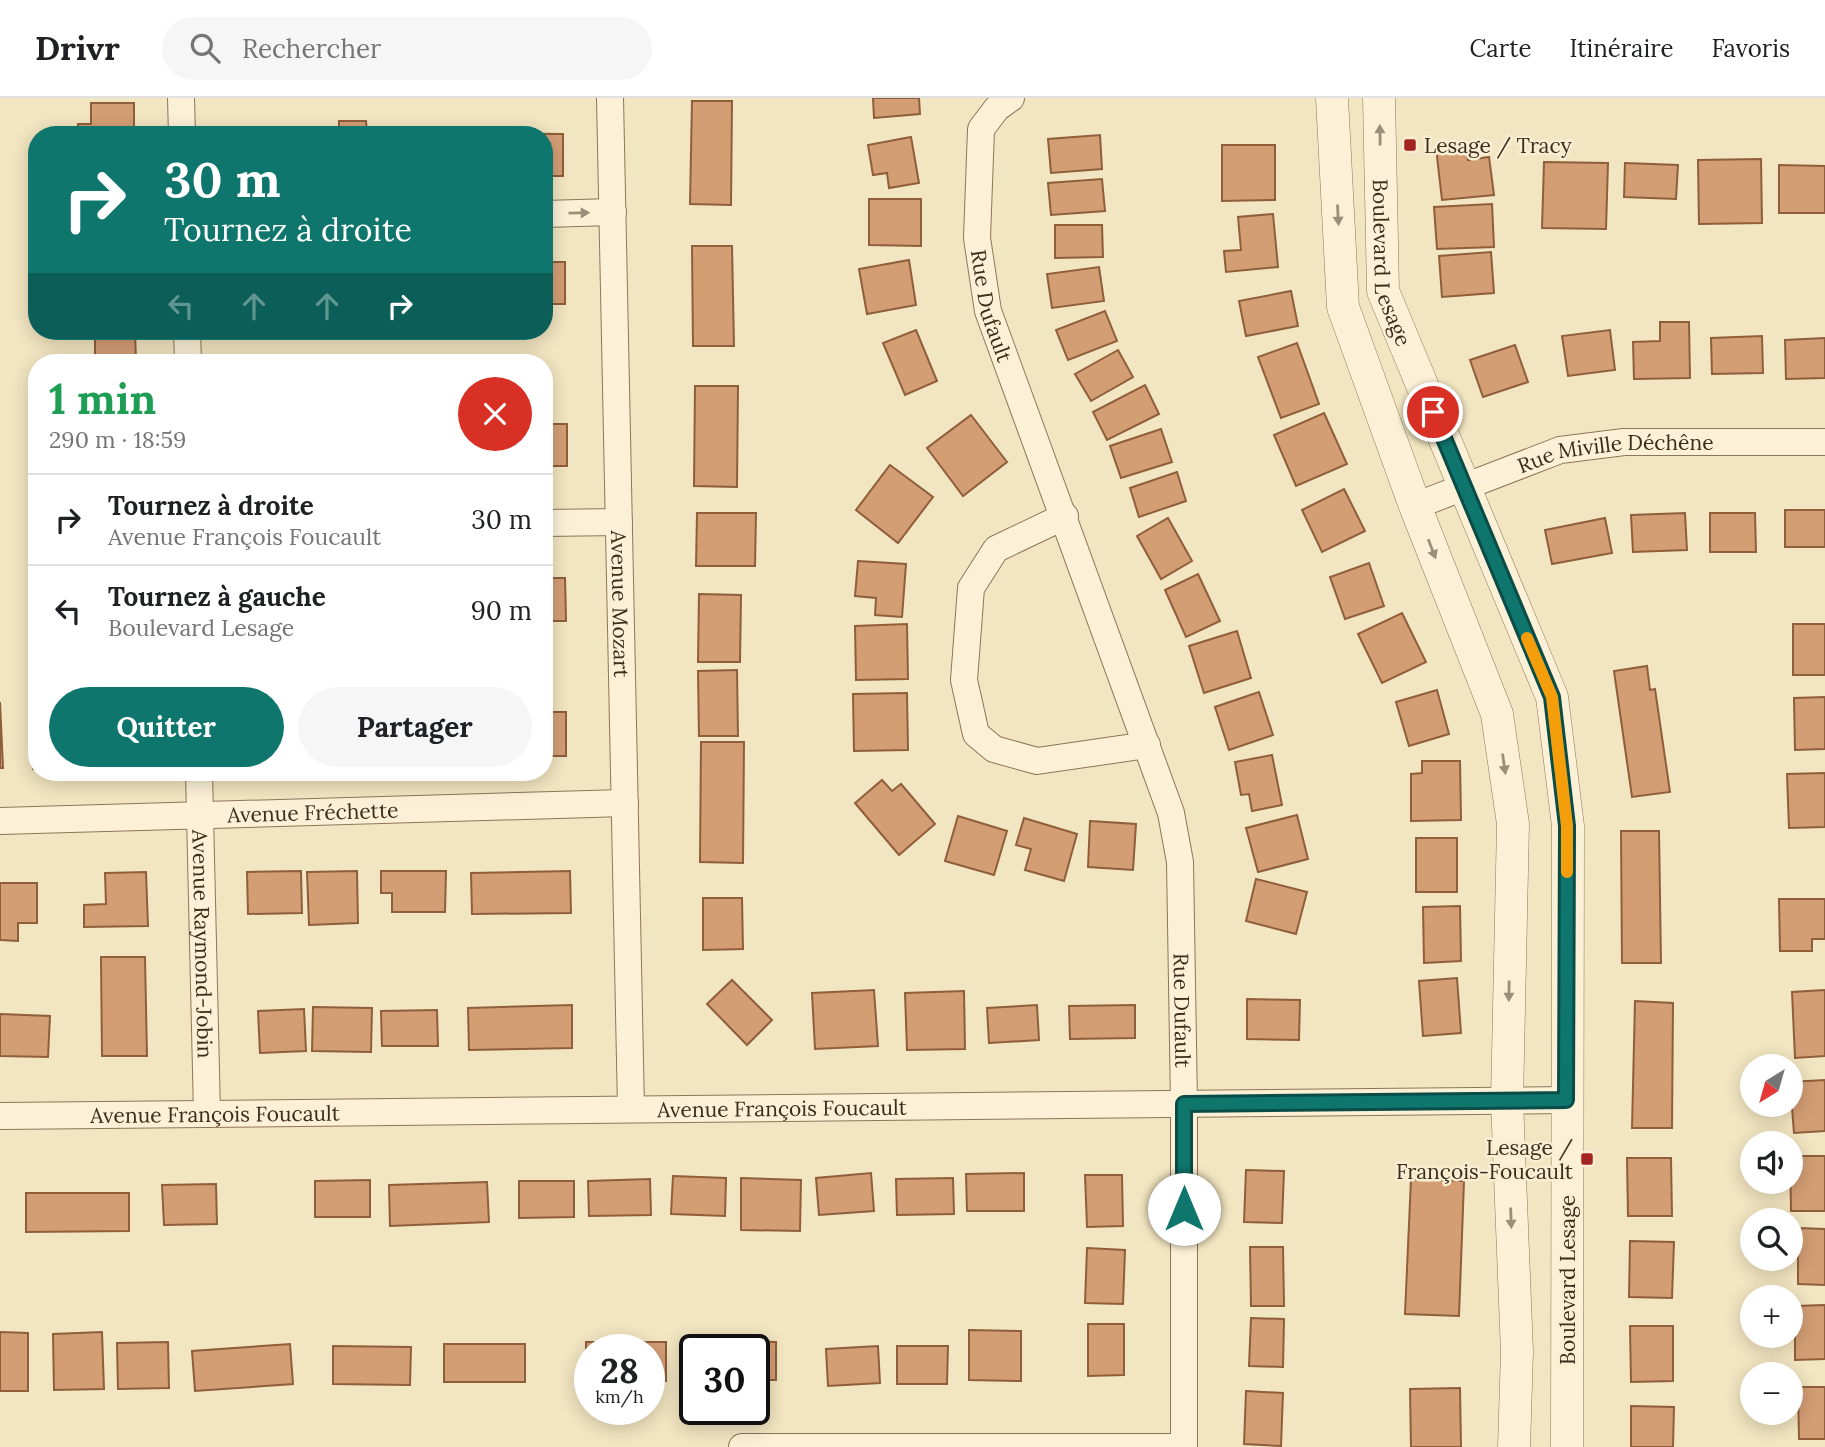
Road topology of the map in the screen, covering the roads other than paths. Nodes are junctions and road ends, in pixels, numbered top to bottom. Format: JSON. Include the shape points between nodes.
{"nodes":[{"id":1,"x":181,"y":98,"type":"edge"},
{"id":2,"x":610,"y":98,"type":"edge"},
{"id":3,"x":1011,"y":98,"type":"edge"},
{"id":4,"x":1332,"y":98,"type":"edge"},
{"id":5,"x":1379,"y":98,"type":"edge"},
{"id":6,"x":182,"y":126,"type":"edge"},
{"id":7,"x":613,"y":212,"type":"junction"},
{"id":8,"x":553,"y":214,"type":"edge"},
{"id":9,"x":1825,"y":442,"type":"edge"},
{"id":10,"x":1464,"y":486,"type":"junction"},
{"id":11,"x":1415,"y":506,"type":"junction"},
{"id":12,"x":1065,"y":516,"type":"junction"},
{"id":13,"x":619,"y":522,"type":"junction"},
{"id":14,"x":553,"y":523,"type":"edge"},
{"id":15,"x":1147,"y":745,"type":"junction"},
{"id":16,"x":199,"y":781,"type":"edge"},
{"id":17,"x":625,"y":803,"type":"junction"},
{"id":18,"x":200,"y":817,"type":"junction"},
{"id":19,"x":0,"y":821,"type":"edge"},
{"id":20,"x":1566,"y":1100,"type":"junction"},
{"id":21,"x":1507,"y":1101,"type":"junction"},
{"id":22,"x":1184,"y":1104,"type":"junction"},
{"id":23,"x":631,"y":1109,"type":"junction"},
{"id":24,"x":208,"y":1114,"type":"junction"},
{"id":25,"x":0,"y":1116,"type":"edge"},
{"id":26,"x":742,"y":1447,"type":"edge"},
{"id":27,"x":1184,"y":1447,"type":"edge"},
{"id":28,"x":1514,"y":1447,"type":"edge"},
{"id":29,"x":1567,"y":1447,"type":"edge"}],
"edges":[{"from":1,"to":6,"type":"street"},
{"from":2,"to":7,"type":"street","name":"Avenue Mozart"},
{"from":3,"to":12,"type":"street","name":"Rue Dufault","via":[[981,129],[977,237],[988,312]]},
{"from":4,"to":11,"type":"street","one_way":true,"via":[[1343,307]]},
{"from":10,"to":5,"type":"street","name":"Boulevard Lesage","one_way":true,"via":[[1383,291]]},
{"from":8,"to":7,"type":"street","one_way":true},
{"from":7,"to":13,"type":"street","name":"Avenue Mozart"},
{"from":9,"to":10,"type":"street","name":"Rue Miville Déchêne","via":[[1624,442],[1560,450]]},
{"from":10,"to":11,"type":"street","name":"Rue Miville Déchêne"},
{"from":10,"to":20,"type":"street","name":"Boulevard Lesage","via":[[1552,697],[1567,826]]},
{"from":11,"to":21,"type":"street","one_way":true,"via":[[1497,714],[1513,824]]},
{"from":12,"to":15,"type":"street","name":"Rue Dufault"},
{"from":12,"to":15,"type":"street","via":[[996,549],[971,588],[964,680],[976,734],[993,749],[1037,761]]},
{"from":13,"to":14,"type":"street"},
{"from":13,"to":17,"type":"street","name":"Avenue Mozart"},
{"from":15,"to":22,"type":"street","name":"Rue Dufault","via":[[1171,813],[1180,862]]},
{"from":16,"to":18,"type":"street","name":"Avenue Raymond-Jobin"},
{"from":17,"to":18,"type":"street","name":"Avenue Fréchette"},
{"from":17,"to":23,"type":"street","name":"Avenue Mozart"},
{"from":18,"to":19,"type":"street","name":"Avenue Fréchette"},
{"from":18,"to":24,"type":"street","name":"Avenue Raymond-Jobin"},
{"from":20,"to":21,"type":"street","name":"Avenue François Foucault"},
{"from":20,"to":29,"type":"street","name":"Boulevard Lesage"},
{"from":21,"to":22,"type":"street","name":"Avenue François Foucault"},
{"from":21,"to":28,"type":"street","one_way":true,"via":[[1517,1352]]},
{"from":22,"to":23,"type":"street","name":"Avenue François Foucault"},
{"from":22,"to":27,"type":"street","name":"Rue Dufault"},
{"from":23,"to":24,"type":"street","name":"Avenue François Foucault"},
{"from":24,"to":25,"type":"street","name":"Avenue François Foucault"},
{"from":26,"to":27,"type":"street"}]}
